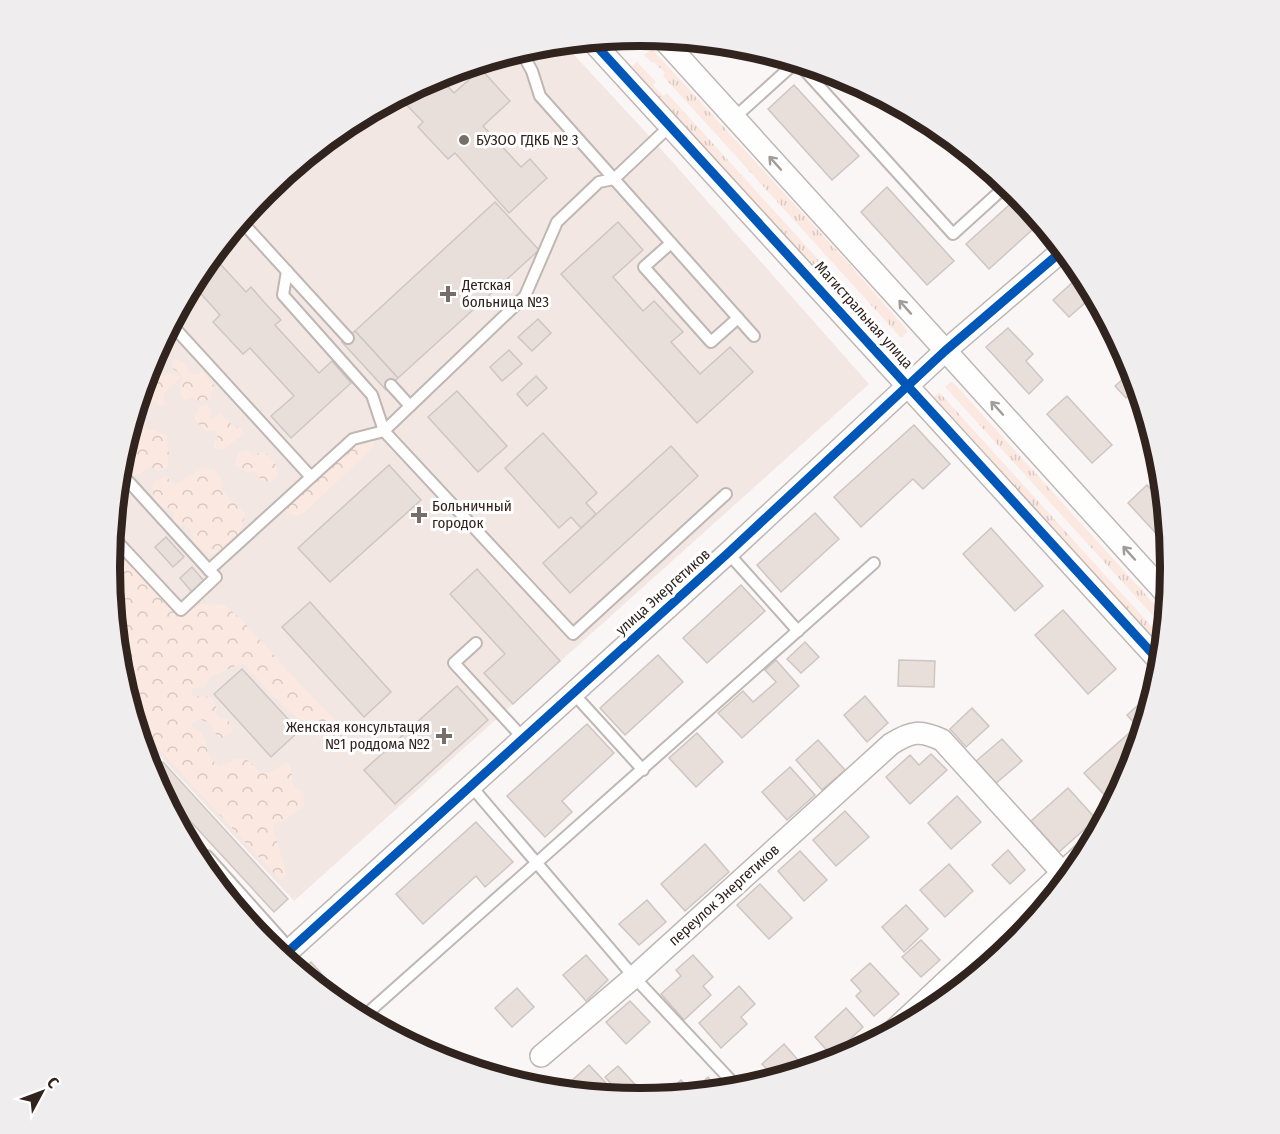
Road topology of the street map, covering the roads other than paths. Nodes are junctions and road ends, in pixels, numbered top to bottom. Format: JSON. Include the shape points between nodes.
{"nodes":[{"id":1,"x":671,"y":48,"type":"edge"},
{"id":2,"x":599,"y":49,"type":"edge"},
{"id":3,"x":526,"y":60,"type":"edge"},
{"id":4,"x":790,"y":69,"type":"edge"},
{"id":5,"x":808,"y":75,"type":"edge"},
{"id":6,"x":734,"y":118,"type":"junction"},
{"id":7,"x":671,"y":125,"type":"junction"},
{"id":8,"x":614,"y":178,"type":"junction"},
{"id":9,"x":1000,"y":191,"type":"edge"},
{"id":10,"x":246,"y":227,"type":"edge"},
{"id":11,"x":671,"y":243,"type":"junction"},
{"id":12,"x":1057,"y":255,"type":"edge"},
{"id":13,"x":287,"y":271,"type":"junction"},
{"id":14,"x":738,"y":318,"type":"junction"},
{"id":15,"x":177,"y":330,"type":"edge"},
{"id":16,"x":754,"y":336,"type":"dead end"},
{"id":17,"x":348,"y":338,"type":"dead end"},
{"id":18,"x":945,"y":351,"type":"junction"},
{"id":19,"x":391,"y":385,"type":"dead end"},
{"id":20,"x":908,"y":385,"type":"junction"},
{"id":21,"x":410,"y":406,"type":"junction"},
{"id":22,"x":384,"y":431,"type":"junction"},
{"id":23,"x":311,"y":477,"type":"junction"},
{"id":24,"x":127,"y":481,"type":"edge"},
{"id":25,"x":726,"y":495,"type":"dead end"},
{"id":26,"x":121,"y":545,"type":"edge"},
{"id":27,"x":728,"y":553,"type":"junction"},
{"id":28,"x":874,"y":563,"type":"dead end"},
{"id":29,"x":210,"y":570,"type":"junction"},
{"id":30,"x":1159,"y":587,"type":"edge"},
{"id":31,"x":798,"y":631,"type":"junction"},
{"id":32,"x":476,"y":643,"type":"dead end"},
{"id":33,"x":1153,"y":654,"type":"edge"},
{"id":34,"x":573,"y":693,"type":"junction"},
{"id":35,"x":524,"y":739,"type":"junction"},
{"id":36,"x":643,"y":770,"type":"junction"},
{"id":37,"x":471,"y":786,"type":"junction"},
{"id":38,"x":207,"y":856,"type":"dead end"},
{"id":39,"x":537,"y":862,"type":"junction"},
{"id":40,"x":1061,"y":872,"type":"edge"},
{"id":41,"x":1043,"y":896,"type":"edge"},
{"id":42,"x":266,"y":929,"type":"edge"},
{"id":43,"x":289,"y":950,"type":"edge"},
{"id":44,"x":634,"y":977,"type":"junction"},
{"id":45,"x":924,"y":1003,"type":"edge"},
{"id":46,"x":369,"y":1011,"type":"edge"},
{"id":47,"x":541,"y":1056,"type":"dead end"},
{"id":48,"x":730,"y":1079,"type":"edge"}],
"edges":[{"from":1,"to":6,"type":"street"},
{"from":2,"to":7,"type":"street","name":"Магистральная улица"},
{"from":3,"to":8,"type":"lane","via":[[540,96]]},
{"from":4,"to":6,"type":"lane"},
{"from":5,"to":9,"type":"lane","via":[[953,234]]},
{"from":18,"to":6,"type":"street","one_way":true},
{"from":7,"to":8,"type":"lane"},
{"from":7,"to":20,"type":"street","name":"Магистральная улица"},
{"from":8,"to":11,"type":"lane"},
{"from":8,"to":21,"type":"lane","via":[[599,182],[557,222],[525,296]]},
{"from":10,"to":13,"type":"lane"},
{"from":11,"to":14,"type":"lane"},
{"from":11,"to":14,"type":"lane","via":[[644,267],[711,342]]},
{"from":12,"to":18,"type":"street","name":"улица Энергетиков"},
{"from":13,"to":17,"type":"lane"},
{"from":13,"to":22,"type":"lane","via":[[283,296],[372,395]]},
{"from":14,"to":16,"type":"lane"},
{"from":15,"to":23,"type":"lane"},
{"from":18,"to":20,"type":"street","name":"улица Энергетиков"},
{"from":30,"to":18,"type":"street","one_way":true},
{"from":19,"to":21,"type":"lane"},
{"from":20,"to":27,"type":"street","name":"улица Энергетиков"},
{"from":20,"to":33,"type":"street","name":"Магистральная улица"},
{"from":21,"to":22,"type":"lane"},
{"from":22,"to":23,"type":"lane","via":[[353,439]]},
{"from":22,"to":25,"type":"lane","via":[[573,634]]},
{"from":23,"to":29,"type":"lane"},
{"from":24,"to":29,"type":"lane"},
{"from":26,"to":29,"type":"lane","via":[[181,610],[216,577]]},
{"from":27,"to":31,"type":"lane"},
{"from":27,"to":34,"type":"street","name":"улица Энергетиков"},
{"from":28,"to":31,"type":"lane"},
{"from":31,"to":36,"type":"lane"},
{"from":32,"to":35,"type":"lane","via":[[454,663]]},
{"from":34,"to":35,"type":"street","name":"улица Энергетиков"},
{"from":34,"to":36,"type":"lane"},
{"from":35,"to":37,"type":"street","name":"улица Энергетиков"},
{"from":36,"to":39,"type":"lane"},
{"from":37,"to":39,"type":"lane"},
{"from":37,"to":43,"type":"street","name":"улица Энергетиков"},
{"from":38,"to":42,"type":"lane"},
{"from":39,"to":44,"type":"lane"},
{"from":39,"to":46,"type":"lane"},
{"from":40,"to":44,"type":"street","name":"переулок Энергетиков","via":[[942,740],[925,732],[907,734],[882,752]]},
{"from":41,"to":45,"type":"street"},
{"from":44,"to":47,"type":"street","name":"переулок Энергетиков"},
{"from":44,"to":48,"type":"lane"}]}
